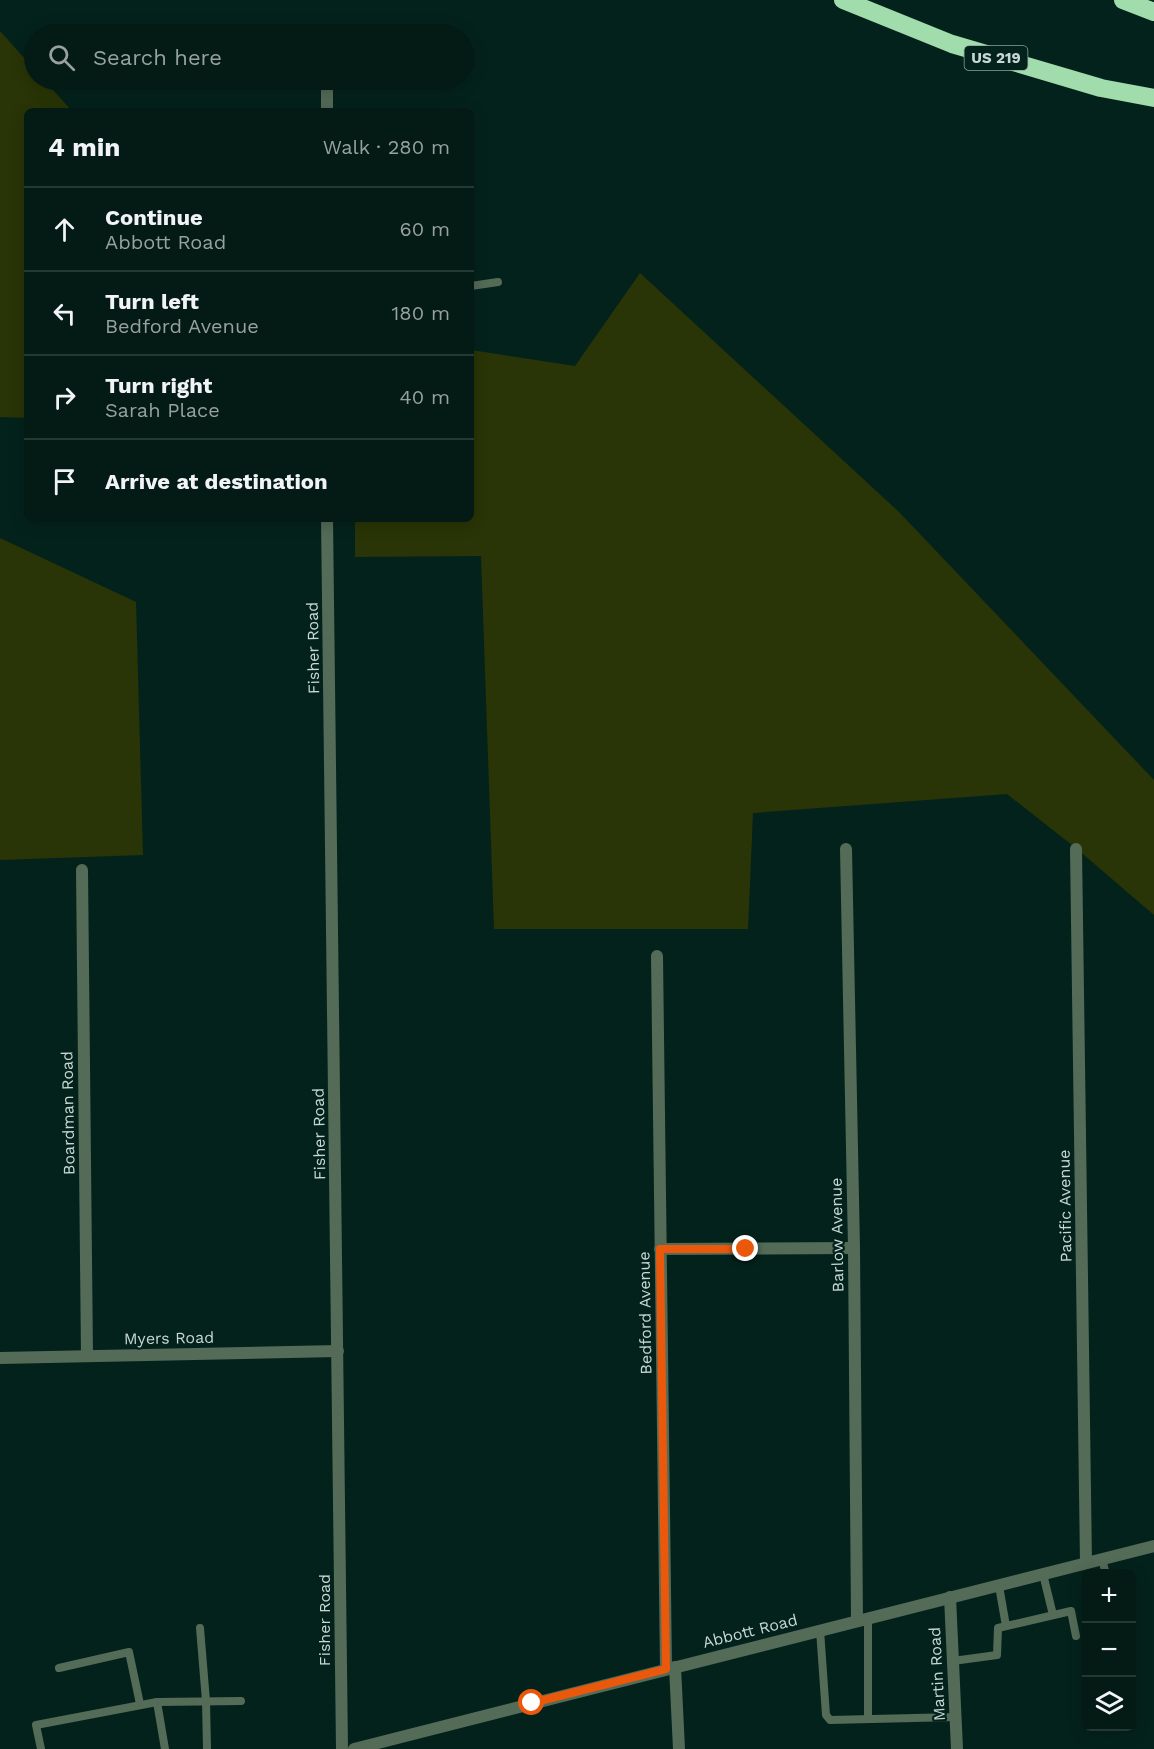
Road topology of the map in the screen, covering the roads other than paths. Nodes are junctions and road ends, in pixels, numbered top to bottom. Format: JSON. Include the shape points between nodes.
{"nodes":[{"id":1,"x":843,"y":0,"type":"edge"},
{"id":2,"x":1123,"y":0,"type":"edge"},
{"id":3,"x":1154,"y":12,"type":"edge"},
{"id":4,"x":327,"y":90,"type":"edge"},
{"id":5,"x":1154,"y":98,"type":"edge"},
{"id":6,"x":327,"y":108,"type":"edge"},
{"id":7,"x":498,"y":282,"type":"dead end"},
{"id":8,"x":474,"y":286,"type":"edge"},
{"id":9,"x":327,"y":522,"type":"edge"},
{"id":10,"x":846,"y":849,"type":"dead end"},
{"id":11,"x":1077,"y":849,"type":"dead end"},
{"id":12,"x":82,"y":870,"type":"dead end"},
{"id":13,"x":657,"y":956,"type":"dead end"},
{"id":14,"x":854,"y":1248,"type":"junction"},
{"id":15,"x":660,"y":1249,"type":"junction"},
{"id":16,"x":338,"y":1351,"type":"junction"},
{"id":17,"x":87,"y":1356,"type":"junction"},
{"id":18,"x":0,"y":1358,"type":"edge"},
{"id":19,"x":1154,"y":1546,"type":"edge"},
{"id":20,"x":1102,"y":1559,"type":"junction"},
{"id":21,"x":1086,"y":1563,"type":"junction"},
{"id":22,"x":1105,"y":1569,"type":"edge"},
{"id":23,"x":1043,"y":1574,"type":"junction"},
{"id":24,"x":999,"y":1586,"type":"junction"},
{"id":25,"x":950,"y":1597,"type":"junction"},
{"id":26,"x":1053,"y":1615,"type":"junction"},
{"id":27,"x":862,"y":1619,"type":"junction"},
{"id":28,"x":1006,"y":1626,"type":"junction"},
{"id":29,"x":200,"y":1628,"type":"dead end"},
{"id":30,"x":820,"y":1630,"type":"junction"},
{"id":31,"x":1076,"y":1636,"type":"dead end"},
{"id":32,"x":953,"y":1661,"type":"junction"},
{"id":33,"x":59,"y":1668,"type":"dead end"},
{"id":34,"x":670,"y":1668,"type":"junction"},
{"id":35,"x":206,"y":1701,"type":"junction"},
{"id":36,"x":241,"y":1701,"type":"dead end"},
{"id":37,"x":157,"y":1702,"type":"junction"},
{"id":38,"x":140,"y":1704,"type":"junction"},
{"id":39,"x":956,"y":1717,"type":"junction"},
{"id":40,"x":868,"y":1719,"type":"junction"},
{"id":41,"x":41,"y":1749,"type":"edge"},
{"id":42,"x":165,"y":1749,"type":"edge"},
{"id":43,"x":207,"y":1749,"type":"edge"},
{"id":44,"x":342,"y":1749,"type":"edge"},
{"id":45,"x":354,"y":1749,"type":"edge"},
{"id":46,"x":679,"y":1749,"type":"edge"},
{"id":47,"x":957,"y":1749,"type":"edge"}],
"edges":[{"from":1,"to":5,"type":"highway","number":"US 219","via":[[952,44],[1101,88]]},
{"from":2,"to":3,"type":"highway"},
{"from":4,"to":6,"type":"street"},
{"from":7,"to":8,"type":"lane"},
{"from":9,"to":16,"type":"street","name":"Fisher Road"},
{"from":10,"to":14,"type":"street","name":"Barlow Avenue"},
{"from":11,"to":21,"type":"street","name":"Pacific Avenue"},
{"from":12,"to":17,"type":"street","name":"Boardman Road"},
{"from":13,"to":15,"type":"street","name":"Bedford Avenue"},
{"from":14,"to":15,"type":"street"},
{"from":14,"to":27,"type":"street","name":"Barlow Avenue"},
{"from":15,"to":34,"type":"street","name":"Bedford Avenue"},
{"from":16,"to":17,"type":"street","name":"Myers Road"},
{"from":16,"to":44,"type":"street","name":"Fisher Road"},
{"from":17,"to":18,"type":"street","name":"Myers Road"},
{"from":19,"to":20,"type":"street","name":"Abbott Road"},
{"from":20,"to":21,"type":"street","name":"Abbott Road"},
{"from":20,"to":22,"type":"lane"},
{"from":21,"to":23,"type":"street","name":"Abbott Road"},
{"from":23,"to":24,"type":"street","name":"Abbott Road"},
{"from":23,"to":26,"type":"lane"},
{"from":24,"to":25,"type":"street","name":"Abbott Road"},
{"from":24,"to":28,"type":"lane"},
{"from":25,"to":27,"type":"street","name":"Abbott Road"},
{"from":25,"to":32,"type":"street","name":"Martin Road"},
{"from":26,"to":28,"type":"lane"},
{"from":26,"to":31,"type":"lane","via":[[1071,1611]]},
{"from":27,"to":30,"type":"street","name":"Abbott Road"},
{"from":27,"to":40,"type":"lane"},
{"from":28,"to":32,"type":"lane","via":[[998,1628],[997,1655]]},
{"from":29,"to":35,"type":"lane"},
{"from":30,"to":34,"type":"street","name":"Abbott Road"},
{"from":30,"to":40,"type":"lane","via":[[826,1715],[830,1720]]},
{"from":32,"to":39,"type":"street","name":"Martin Road"},
{"from":33,"to":38,"type":"lane","via":[[129,1652]]},
{"from":34,"to":45,"type":"street","name":"Abbott Road"},
{"from":34,"to":46,"type":"street","name":"Bedford Avenue"},
{"from":35,"to":36,"type":"lane"},
{"from":35,"to":37,"type":"lane"},
{"from":35,"to":43,"type":"lane"},
{"from":37,"to":38,"type":"lane"},
{"from":37,"to":42,"type":"lane"},
{"from":38,"to":41,"type":"lane","via":[[36,1725]]},
{"from":39,"to":40,"type":"lane"},
{"from":39,"to":47,"type":"street","name":"Martin Road"}]}
